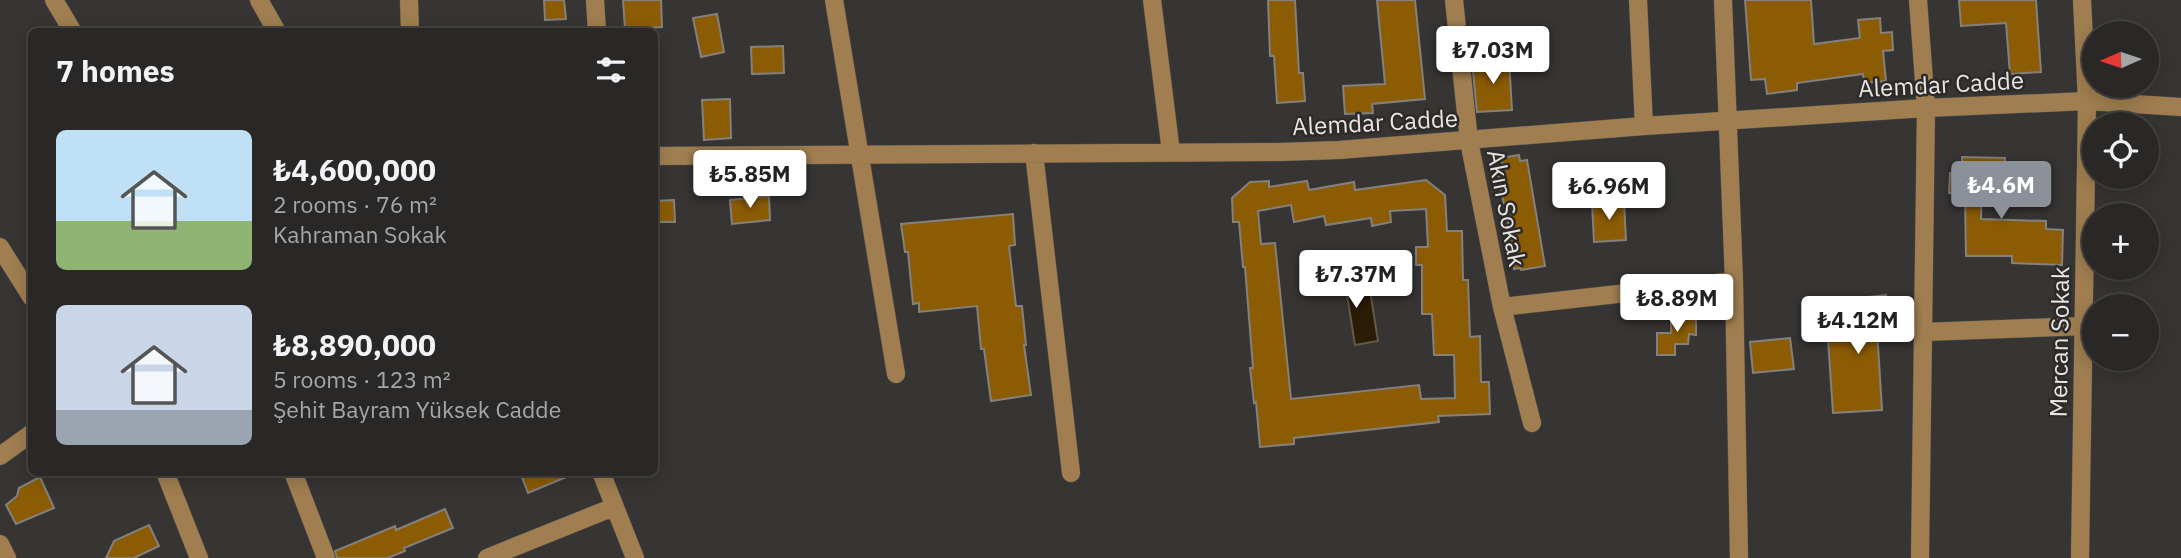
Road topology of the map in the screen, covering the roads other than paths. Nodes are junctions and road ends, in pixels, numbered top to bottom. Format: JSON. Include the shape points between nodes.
{"nodes":[{"id":1,"x":54,"y":0,"type":"edge"},
{"id":2,"x":259,"y":0,"type":"edge"},
{"id":3,"x":409,"y":0,"type":"edge"},
{"id":4,"x":595,"y":0,"type":"edge"},
{"id":5,"x":834,"y":0,"type":"edge"},
{"id":6,"x":1152,"y":0,"type":"edge"},
{"id":7,"x":1454,"y":0,"type":"edge"},
{"id":8,"x":1637,"y":0,"type":"edge"},
{"id":9,"x":1723,"y":0,"type":"edge"},
{"id":10,"x":1918,"y":0,"type":"edge"},
{"id":11,"x":2082,"y":0,"type":"edge"},
{"id":12,"x":71,"y":28,"type":"edge"},
{"id":13,"x":275,"y":28,"type":"edge"},
{"id":14,"x":410,"y":28,"type":"edge"},
{"id":15,"x":597,"y":28,"type":"edge"},
{"id":16,"x":2087,"y":101,"type":"junction"},
{"id":17,"x":2181,"y":107,"type":"edge"},
{"id":18,"x":1926,"y":108,"type":"junction"},
{"id":19,"x":1728,"y":122,"type":"junction"},
{"id":20,"x":1644,"y":126,"type":"junction"},
{"id":21,"x":1469,"y":141,"type":"junction"},
{"id":22,"x":1171,"y":152,"type":"junction"},
{"id":23,"x":1034,"y":153,"type":"junction"},
{"id":24,"x":658,"y":156,"type":"edge"},
{"id":25,"x":861,"y":156,"type":"junction"},
{"id":26,"x":0,"y":247,"type":"edge"},
{"id":27,"x":1734,"y":281,"type":"junction"},
{"id":28,"x":28,"y":292,"type":"edge"},
{"id":29,"x":2084,"y":294,"type":"edge"},
{"id":30,"x":1502,"y":307,"type":"junction"},
{"id":31,"x":2082,"y":326,"type":"edge"},
{"id":32,"x":1924,"y":332,"type":"junction"},
{"id":33,"x":2083,"y":371,"type":"edge"},
{"id":34,"x":896,"y":374,"type":"dead end"},
{"id":35,"x":1532,"y":423,"type":"dead end"},
{"id":36,"x":28,"y":436,"type":"edge"},
{"id":37,"x":0,"y":456,"type":"edge"},
{"id":38,"x":1071,"y":473,"type":"dead end"},
{"id":39,"x":167,"y":476,"type":"edge"},
{"id":40,"x":295,"y":476,"type":"edge"},
{"id":41,"x":602,"y":476,"type":"edge"},
{"id":42,"x":614,"y":507,"type":"junction"},
{"id":43,"x":0,"y":544,"type":"edge"},
{"id":44,"x":7,"y":558,"type":"edge"},
{"id":45,"x":199,"y":558,"type":"edge"},
{"id":46,"x":326,"y":558,"type":"edge"},
{"id":47,"x":487,"y":558,"type":"edge"},
{"id":48,"x":635,"y":558,"type":"edge"},
{"id":49,"x":1739,"y":558,"type":"edge"},
{"id":50,"x":1920,"y":558,"type":"edge"},
{"id":51,"x":2080,"y":558,"type":"edge"}],
"edges":[{"from":1,"to":12,"type":"street"},
{"from":2,"to":13,"type":"street"},
{"from":3,"to":14,"type":"street"},
{"from":4,"to":15,"type":"street"},
{"from":5,"to":25,"type":"street"},
{"from":6,"to":22,"type":"street"},
{"from":7,"to":21,"type":"street","name":"Akın Sokak"},
{"from":8,"to":20,"type":"street"},
{"from":9,"to":19,"type":"street"},
{"from":10,"to":18,"type":"street"},
{"from":11,"to":16,"type":"street","name":"Mercan Sokak"},
{"from":16,"to":17,"type":"street","name":"Alemdar Cadde"},
{"from":16,"to":18,"type":"street","name":"Alemdar Cadde"},
{"from":16,"to":29,"type":"street","name":"Mercan Sokak"},
{"from":18,"to":19,"type":"street","name":"Alemdar Cadde"},
{"from":18,"to":32,"type":"street"},
{"from":19,"to":20,"type":"street","name":"Alemdar Cadde"},
{"from":19,"to":27,"type":"street"},
{"from":20,"to":21,"type":"street","name":"Alemdar Cadde"},
{"from":21,"to":22,"type":"street","name":"Alemdar Cadde","via":[[1315,151]]},
{"from":21,"to":30,"type":"street","name":"Akın Sokak"},
{"from":22,"to":23,"type":"street","name":"Alemdar Cadde"},
{"from":23,"to":25,"type":"street","name":"Alemdar Cadde"},
{"from":23,"to":38,"type":"street"},
{"from":24,"to":25,"type":"street","name":"Alemdar Cadde"},
{"from":25,"to":34,"type":"street"},
{"from":26,"to":28,"type":"street"},
{"from":27,"to":30,"type":"street"},
{"from":27,"to":49,"type":"street"},
{"from":30,"to":35,"type":"street","name":"Akın Sokak"},
{"from":31,"to":32,"type":"street"},
{"from":32,"to":50,"type":"street"},
{"from":33,"to":51,"type":"street","name":"Mercan Sokak"},
{"from":36,"to":37,"type":"street"},
{"from":39,"to":45,"type":"street"},
{"from":40,"to":46,"type":"street"},
{"from":41,"to":42,"type":"street"},
{"from":42,"to":47,"type":"street"},
{"from":42,"to":48,"type":"street"},
{"from":43,"to":44,"type":"street"}]}
